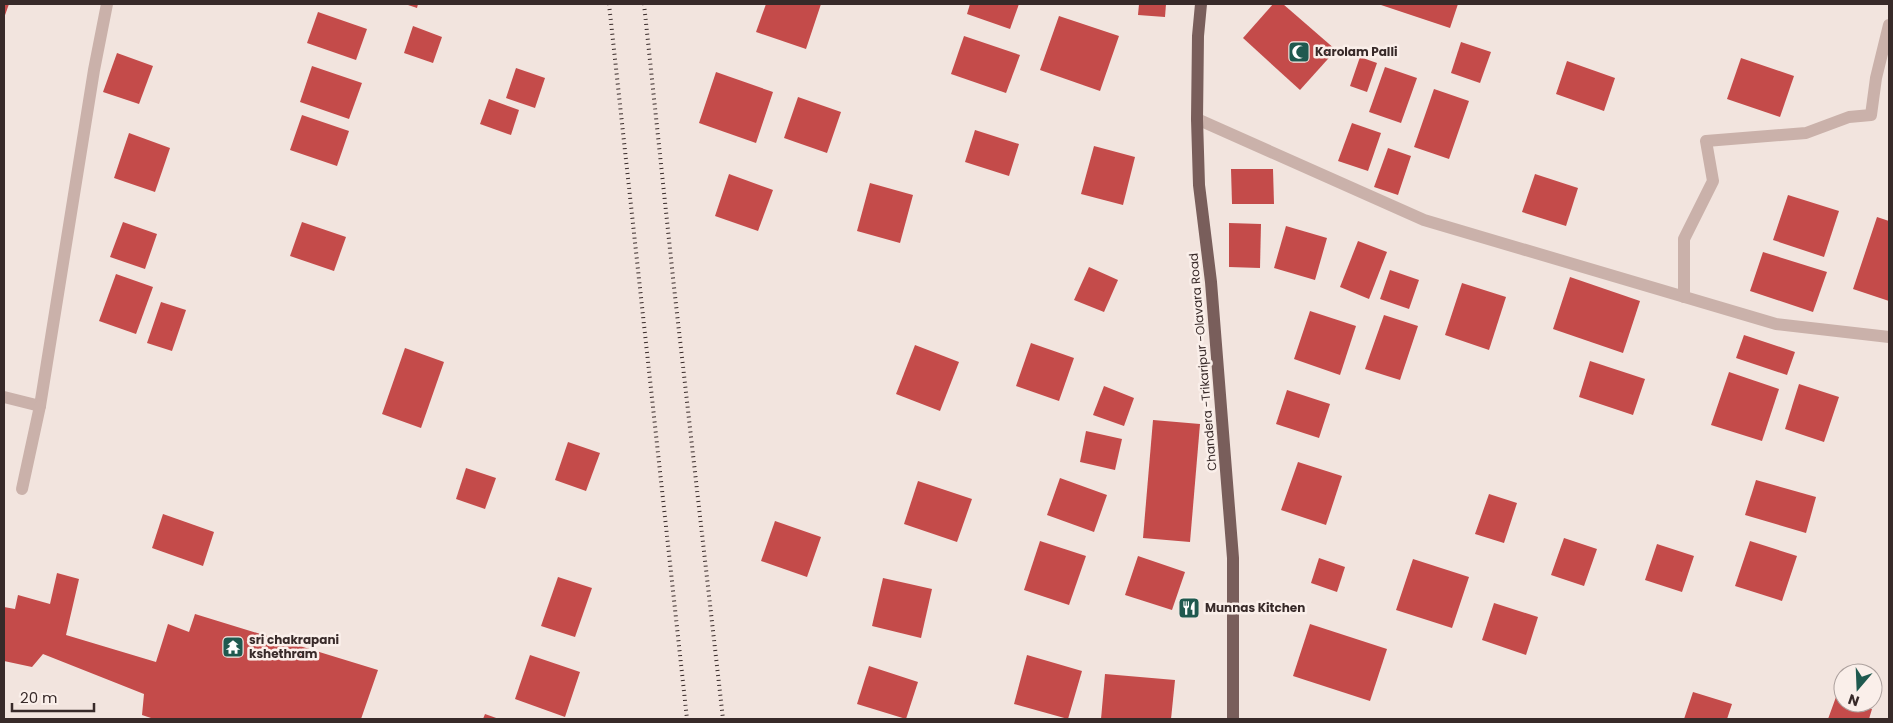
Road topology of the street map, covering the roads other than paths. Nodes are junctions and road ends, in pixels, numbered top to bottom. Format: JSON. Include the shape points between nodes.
{"nodes":[{"id":1,"x":107,"y":4,"type":"edge"},
{"id":2,"x":1201,"y":4,"type":"edge"},
{"id":3,"x":1889,"y":26,"type":"edge"},
{"id":4,"x":1197,"y":119,"type":"junction"},
{"id":5,"x":1684,"y":297,"type":"junction"},
{"id":6,"x":1889,"y":337,"type":"edge"},
{"id":7,"x":4,"y":396,"type":"edge"},
{"id":8,"x":40,"y":406,"type":"junction"},
{"id":9,"x":22,"y":489,"type":"dead end"},
{"id":10,"x":1233,"y":719,"type":"edge"}],
"edges":[{"from":1,"to":8,"type":"street"},
{"from":2,"to":4,"type":"main road","name":"Chandera -Trikaripur -Olavara Road"},
{"from":3,"to":5,"type":"street","via":[[1871,114],[1849,117],[1806,133],[1706,142],[1713,181],[1684,239]]},
{"from":4,"to":5,"type":"street","via":[[1424,220]]},
{"from":4,"to":10,"type":"main road","name":"Chandera -Trikaripur -Olavara Road","via":[[1199,185],[1211,282],[1233,558]]},
{"from":5,"to":6,"type":"street","via":[[1776,324]]},
{"from":7,"to":8,"type":"street"},
{"from":8,"to":9,"type":"street"}]}
